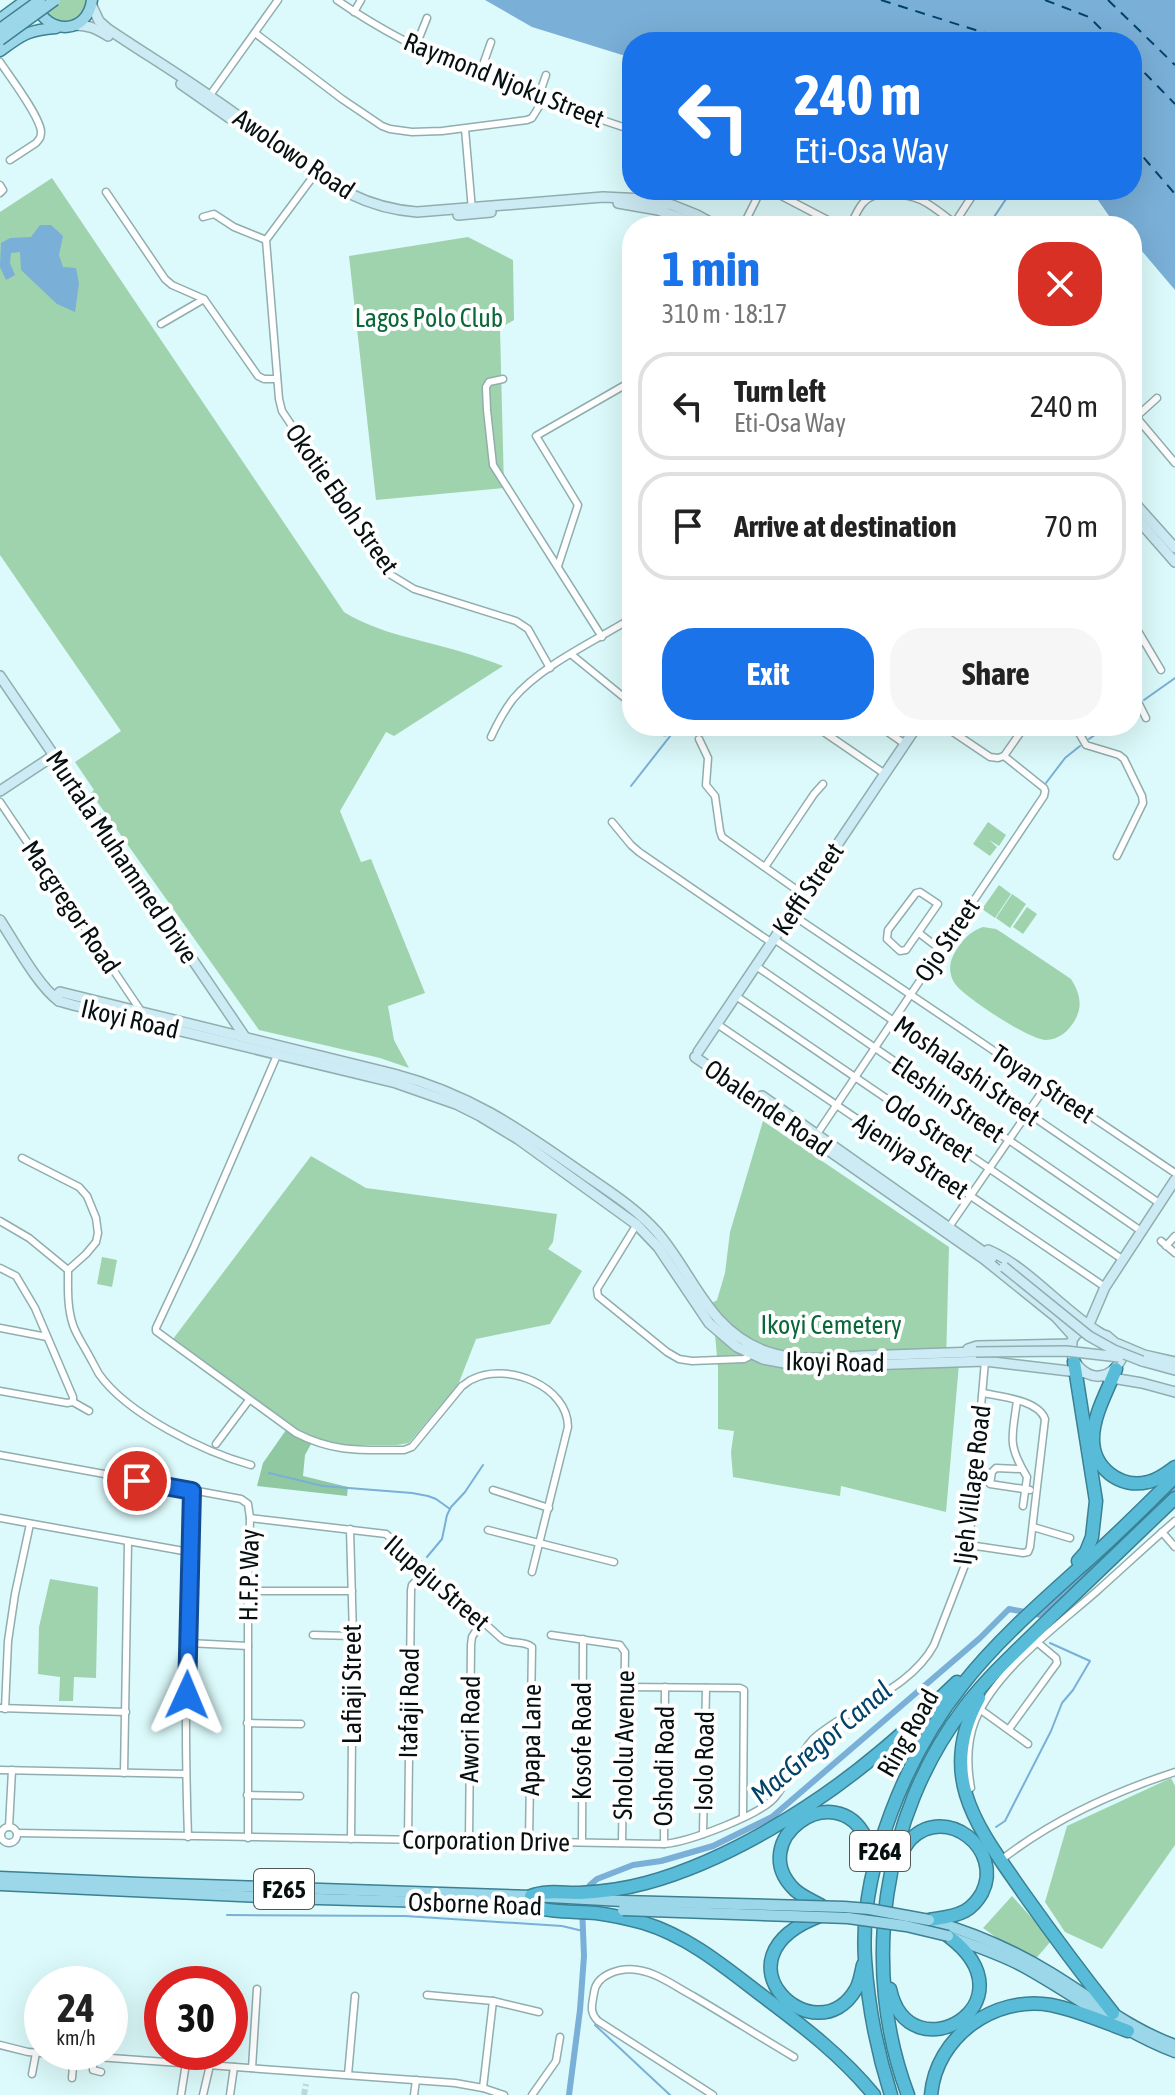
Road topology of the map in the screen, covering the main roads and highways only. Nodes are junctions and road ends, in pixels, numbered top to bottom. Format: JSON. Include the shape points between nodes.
{"nodes":[{"id":1,"x":26,"y":0,"type":"edge"},
{"id":2,"x":38,"y":0,"type":"edge"},
{"id":3,"x":55,"y":0,"type":"edge"},
{"id":4,"x":92,"y":3,"type":"edge"},
{"id":5,"x":0,"y":19,"type":"edge"},
{"id":6,"x":75,"y":25,"type":"junction"},
{"id":7,"x":62,"y":27,"type":"junction"},
{"id":8,"x":0,"y":29,"type":"edge"},
{"id":9,"x":0,"y":40,"type":"edge"},
{"id":10,"x":0,"y":51,"type":"edge"},
{"id":11,"x":208,"y":98,"type":"junction"},
{"id":12,"x":622,"y":198,"type":"edge"},
{"id":13,"x":650,"y":200,"type":"edge"},
{"id":14,"x":472,"y":210,"type":"junction"},
{"id":15,"x":675,"y":216,"type":"edge"},
{"id":16,"x":696,"y":216,"type":"edge"},
{"id":17,"x":1142,"y":512,"type":"edge"},
{"id":18,"x":1142,"y":521,"type":"edge"},
{"id":19,"x":1171,"y":545,"type":"edge"},
{"id":20,"x":1175,"y":562,"type":"edge"},
{"id":21,"x":0,"y":676,"type":"edge"},
{"id":22,"x":910,"y":736,"type":"edge"},
{"id":23,"x":53,"y":756,"type":"junction"},
{"id":24,"x":0,"y":791,"type":"edge"},
{"id":25,"x":0,"y":920,"type":"edge"},
{"id":26,"x":59,"y":997,"type":"junction"},
{"id":27,"x":233,"y":1019,"type":"junction"},
{"id":28,"x":225,"y":1032,"type":"junction"},
{"id":29,"x":246,"y":1042,"type":"junction"},
{"id":30,"x":698,"y":1052,"type":"junction"},
{"id":31,"x":1175,"y":1180,"type":"edge"},
{"id":32,"x":974,"y":1244,"type":"junction"},
{"id":33,"x":1088,"y":1327,"type":"junction"},
{"id":34,"x":1073,"y":1340,"type":"junction"},
{"id":35,"x":1118,"y":1344,"type":"junction"},
{"id":36,"x":751,"y":1350,"type":"junction"},
{"id":37,"x":956,"y":1353,"type":"junction"},
{"id":38,"x":1142,"y":1361,"type":"junction"},
{"id":39,"x":1175,"y":1362,"type":"edge"},
{"id":40,"x":1078,"y":1369,"type":"junction"},
{"id":41,"x":1175,"y":1370,"type":"edge"},
{"id":42,"x":1109,"y":1374,"type":"junction"},
{"id":43,"x":1175,"y":1392,"type":"edge"},
{"id":44,"x":1175,"y":1467,"type":"edge"},
{"id":45,"x":1175,"y":1477,"type":"edge"},
{"id":46,"x":1175,"y":1498,"type":"edge"},
{"id":47,"x":1175,"y":1509,"type":"edge"},
{"id":48,"x":1052,"y":1591,"type":"junction"},
{"id":49,"x":1066,"y":1603,"type":"junction"},
{"id":50,"x":987,"y":1656,"type":"junction"},
{"id":51,"x":995,"y":1674,"type":"junction"},
{"id":52,"x":892,"y":1874,"type":"junction"},
{"id":53,"x":872,"y":1876,"type":"junction"},
{"id":54,"x":0,"y":1877,"type":"edge"},
{"id":55,"x":0,"y":1885,"type":"edge"},
{"id":56,"x":530,"y":1900,"type":"junction"},
{"id":57,"x":568,"y":1903,"type":"junction"},
{"id":58,"x":596,"y":1903,"type":"junction"},
{"id":59,"x":821,"y":1911,"type":"junction"},
{"id":60,"x":929,"y":1920,"type":"junction"},
{"id":61,"x":948,"y":1936,"type":"junction"},
{"id":62,"x":865,"y":1958,"type":"junction"},
{"id":63,"x":883,"y":1967,"type":"junction"},
{"id":64,"x":1047,"y":1975,"type":"junction"},
{"id":65,"x":1116,"y":2015,"type":"junction"},
{"id":66,"x":1128,"y":2031,"type":"junction"},
{"id":67,"x":1175,"y":2045,"type":"edge"},
{"id":68,"x":1175,"y":2052,"type":"edge"},
{"id":69,"x":874,"y":2095,"type":"edge"},
{"id":70,"x":891,"y":2095,"type":"edge"},
{"id":71,"x":908,"y":2095,"type":"edge"},
{"id":72,"x":931,"y":2095,"type":"edge"}],
"edges":[{"from":1,"to":5,"type":"main road"},
{"from":2,"to":7,"type":"main road","via":[[41,16]]},
{"from":2,"to":8,"type":"main road","bridge":true},
{"from":3,"to":9,"type":"main road","bridge":true},
{"from":4,"to":6,"type":"main road"},
{"from":4,"to":11,"type":"main road","name":"Awolowo Road","via":[[104,26]]},
{"from":6,"to":7,"type":"main road"},
{"from":6,"to":11,"type":"main road","name":"Awolowo Road","via":[[96,28]]},
{"from":7,"to":10,"type":"main road","via":[[33,30]]},
{"from":11,"to":14,"type":"main road","name":"Awolowo Road","via":[[362,206],[427,216]]},
{"from":12,"to":14,"type":"main road","name":"Awolowo Road"},
{"from":13,"to":16,"type":"main road","name":"Awolowo Road"},
{"from":14,"to":15,"type":"main road","name":"Awolowo Road","via":[[616,203]]},
{"from":17,"to":19,"type":"main road"},
{"from":18,"to":19,"type":"main road"},
{"from":19,"to":20,"type":"main road"},
{"from":21,"to":23,"type":"main road","name":"Murtala Muhammed Drive"},
{"from":22,"to":30,"type":"main road","name":"Keffi Street"},
{"from":23,"to":24,"type":"main road"},
{"from":23,"to":27,"type":"main road","name":"Murtala Muhammed Drive"},
{"from":25,"to":26,"type":"main road","via":[[45,989]]},
{"from":26,"to":28,"type":"main road","name":"Ikoyi Road"},
{"from":26,"to":29,"type":"main road","name":"Ikoyi Road"},
{"from":27,"to":28,"type":"main road"},
{"from":27,"to":29,"type":"main road","name":"Murtala Muhammed Drive"},
{"from":28,"to":29,"type":"main road","name":"Ikoyi Road"},
{"from":29,"to":36,"type":"main road","name":"Ikoyi Road","via":[[456,1104],[518,1139],[640,1221],[709,1323],[727,1340]]},
{"from":30,"to":32,"type":"main road","name":"Obalende Road"},
{"from":30,"to":34,"type":"main road","name":"Obalende Road","via":[[695,1057],[706,1065],[984,1259],[1056,1317]]},
{"from":31,"to":33,"type":"main road","via":[[1105,1287]]},
{"from":32,"to":33,"type":"main road","name":"Obalende Road","via":[[995,1253]]},
{"from":32,"to":38,"type":"main road","name":"Obalende Road","bridge":true,"via":[[1089,1336]]},
{"from":33,"to":34,"type":"main road"},
{"from":33,"to":35,"type":"main road","name":"Obalende Road"},
{"from":34,"to":37,"type":"main road","via":[[977,1346]]},
{"from":34,"to":40,"type":"main road"},
{"from":35,"to":39,"type":"main road"},
{"from":35,"to":42,"type":"main road","via":[[1123,1354]]},
{"from":36,"to":37,"type":"main road","name":"Ikoyi Road","via":[[801,1358]]},
{"from":36,"to":40,"type":"main road","name":"Ikoyi Road","via":[[775,1362],[806,1367],[985,1361]]},
{"from":37,"to":38,"type":"main road","name":"Ikoyi Road","bridge":true,"via":[[1079,1352]]},
{"from":38,"to":41,"type":"main road","name":"Obalende Road"},
{"from":40,"to":42,"type":"main road"},
{"from":40,"to":48,"type":"highway","via":[[1096,1501],[1092,1537],[1086,1552]]},
{"from":42,"to":43,"type":"main road"},
{"from":42,"to":44,"type":"highway","via":[[1094,1432],[1098,1461],[1122,1481],[1137,1484]]},
{"from":45,"to":48,"type":"highway","name":"Ring Road","number":"F264"},
{"from":46,"to":49,"type":"highway","name":"Ring Road","number":"F264"},
{"from":47,"to":49,"type":"highway","via":[[1100,1581]]},
{"from":48,"to":50,"type":"highway","name":"Ring Road","number":"F264"},
{"from":49,"to":51,"type":"highway","name":"Ring Road","number":"F264"},
{"from":50,"to":53,"type":"highway","name":"Ring Road","number":"F264","via":[[956,1693],[910,1767]]},
{"from":50,"to":58,"type":"highway","via":[[884,1750],[788,1817],[729,1850]]},
{"from":51,"to":52,"type":"highway","name":"Ring Road","number":"F264","via":[[962,1711],[926,1769],[905,1819]]},
{"from":51,"to":65,"type":"highway","via":[[972,1711],[963,1739],[969,1806],[1080,1974]]},
{"from":52,"to":60,"type":"highway","via":[[910,1840],[925,1830],[945,1827],[973,1840],[986,1862],[983,1891],[971,1907]]},
{"from":52,"to":63,"type":"highway","name":"Ring Road","number":"F264","via":[[882,1931]]},
{"from":53,"to":59,"type":"highway","via":[[866,1836],[852,1820],[830,1812],[797,1822],[784,1841],[786,1878]]},
{"from":53,"to":62,"type":"highway","name":"Ring Road","number":"F264"},
{"from":54,"to":56,"type":"main road","name":"Osborne Road","number":"F265"},
{"from":55,"to":56,"type":"main road","name":"Osborne Road","number":"F265","via":[[295,1898]]},
{"from":56,"to":57,"type":"highway","via":[[538,1893]]},
{"from":57,"to":58,"type":"highway"},
{"from":57,"to":58,"type":"highway"},
{"from":58,"to":59,"type":"main road","bridge":true},
{"from":58,"to":69,"type":"highway","via":[[700,1950],[824,2042]]},
{"from":59,"to":60,"type":"main road","bridge":true,"via":[[869,1909]]},
{"from":59,"to":61,"type":"main road","bridge":true},
{"from":59,"to":62,"type":"highway","via":[[775,1949],[773,1978],[783,1997],[810,2013],[831,2010],[859,1983]]},
{"from":60,"to":64,"type":"main road","via":[[982,1936]]},
{"from":61,"to":63,"type":"highway","via":[[975,1964],[979,1991],[956,2024],[939,2029],[911,2024],[895,2007]]},
{"from":61,"to":64,"type":"main road"},
{"from":62,"to":70,"type":"highway","name":"Ring Road","number":"F264","via":[[876,2038]]},
{"from":63,"to":71,"type":"highway","name":"Ring Road","number":"F264","via":[[889,2027]]},
{"from":64,"to":65,"type":"main road"},
{"from":64,"to":66,"type":"main road"},
{"from":65,"to":67,"type":"main road"},
{"from":66,"to":68,"type":"main road"},
{"from":66,"to":72,"type":"highway","via":[[1052,2005],[1003,2009],[956,2037],[940,2060]]}]}
